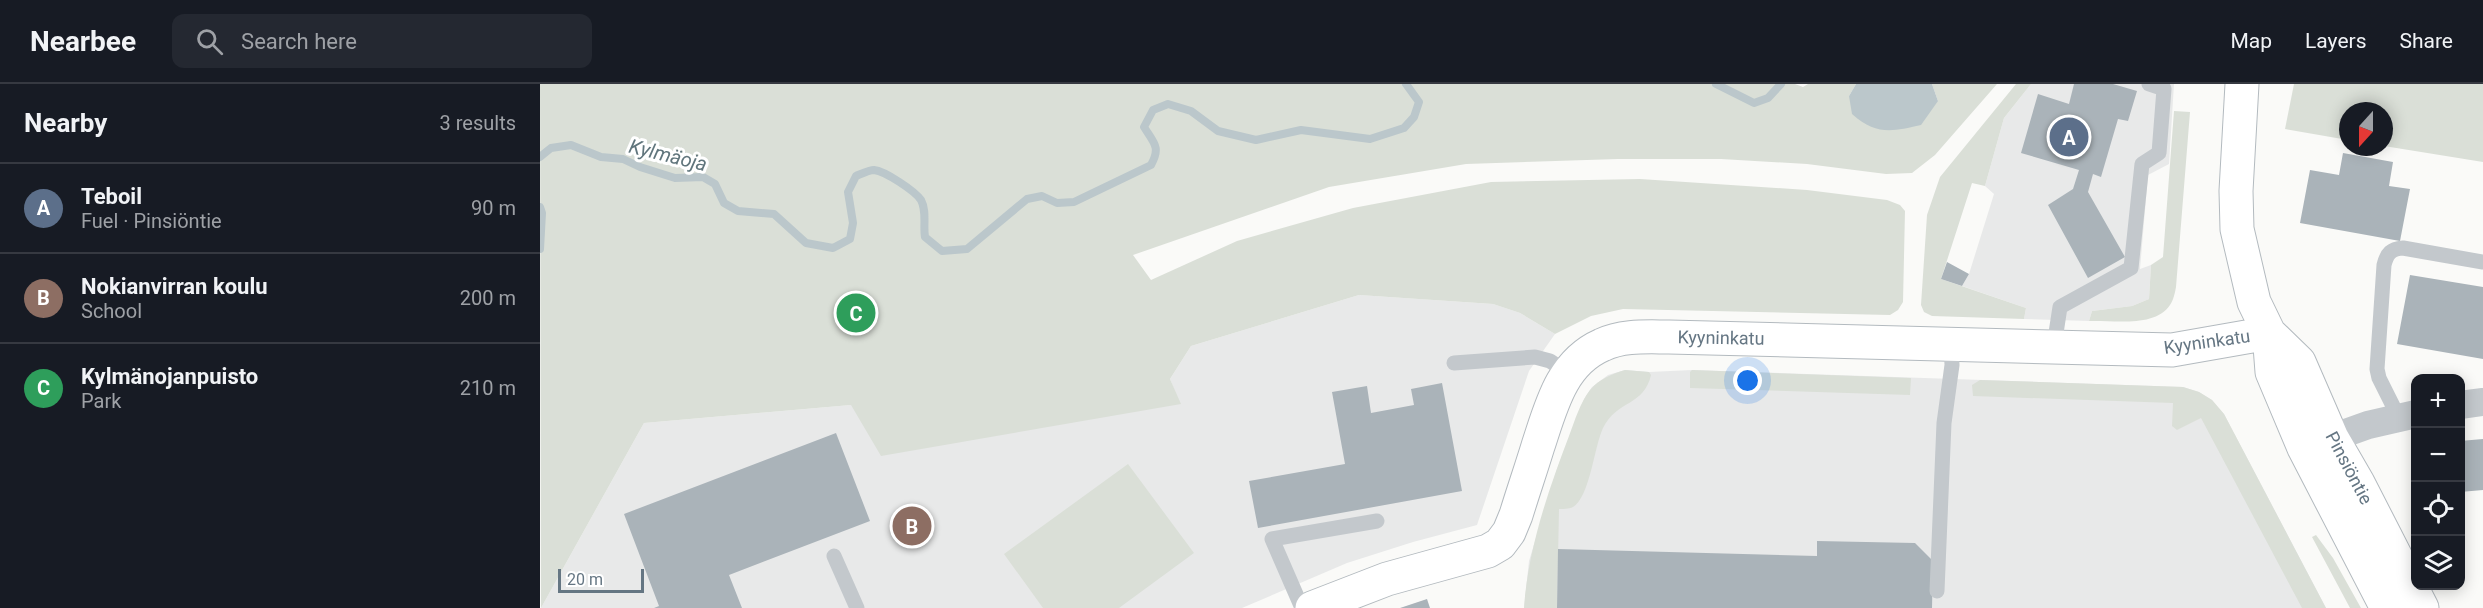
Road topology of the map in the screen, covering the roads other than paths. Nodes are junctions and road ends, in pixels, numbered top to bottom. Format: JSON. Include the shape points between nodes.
{"nodes":[{"id":1,"x":2149,"y":84,"type":"edge"},
{"id":2,"x":2242,"y":84,"type":"edge"},
{"id":3,"x":2483,"y":262,"type":"edge"},
{"id":4,"x":2269,"y":333,"type":"junction"},
{"id":5,"x":1951,"y":344,"type":"junction"},
{"id":6,"x":2054,"y":346,"type":"junction"},
{"id":7,"x":1454,"y":363,"type":"dead end"},
{"id":8,"x":1568,"y":373,"type":"junction"},
{"id":9,"x":2483,"y":402,"type":"edge"},
{"id":10,"x":2465,"y":404,"type":"edge"},
{"id":11,"x":2408,"y":416,"type":"edge"},
{"id":12,"x":2318,"y":443,"type":"junction"},
{"id":13,"x":1377,"y":521,"type":"dead end"},
{"id":14,"x":834,"y":556,"type":"dead end"},
{"id":15,"x":1936,"y":591,"type":"dead end"},
{"id":16,"x":1317,"y":606,"type":"edge"},
{"id":17,"x":857,"y":608,"type":"edge"},
{"id":18,"x":2387,"y":608,"type":"edge"},
{"id":19,"x":2422,"y":608,"type":"edge"}],
"edges":[{"from":1,"to":6,"type":"lane","via":[[2164,89],[2159,153],[2142,164],[2131,268],[2060,307]]},
{"from":2,"to":4,"type":"street","name":"Pinsiöntie","via":[[2237,229],[2254,302]]},
{"from":3,"to":11,"type":"lane","via":[[2403,248],[2392,249],[2387,255],[2379,378]]},
{"from":4,"to":6,"type":"street","name":"Kyyninkatu","via":[[2172,350]]},
{"from":4,"to":12,"type":"street","name":"Pinsiöntie","via":[[2272,372]]},
{"from":5,"to":6,"type":"street","name":"Kyyninkatu"},
{"from":5,"to":8,"type":"street","name":"Kyyninkatu","via":[[1626,338],[1602,345],[1580,359]]},
{"from":5,"to":15,"type":"lane"},
{"from":7,"to":8,"type":"lane","via":[[1535,357]]},
{"from":8,"to":16,"type":"street","name":"Kyyninkatu","via":[[1554,397],[1516,515],[1500,544],[1477,555],[1387,579]]},
{"from":9,"to":10,"type":"street"},
{"from":11,"to":12,"type":"street"},
{"from":12,"to":18,"type":"street","name":"Pinsiöntie"},
{"from":12,"to":19,"type":"street","name":"Pinsiöntie","via":[[2358,483]]},
{"from":13,"to":16,"type":"lane","via":[[1272,539]]},
{"from":14,"to":17,"type":"lane"}]}
